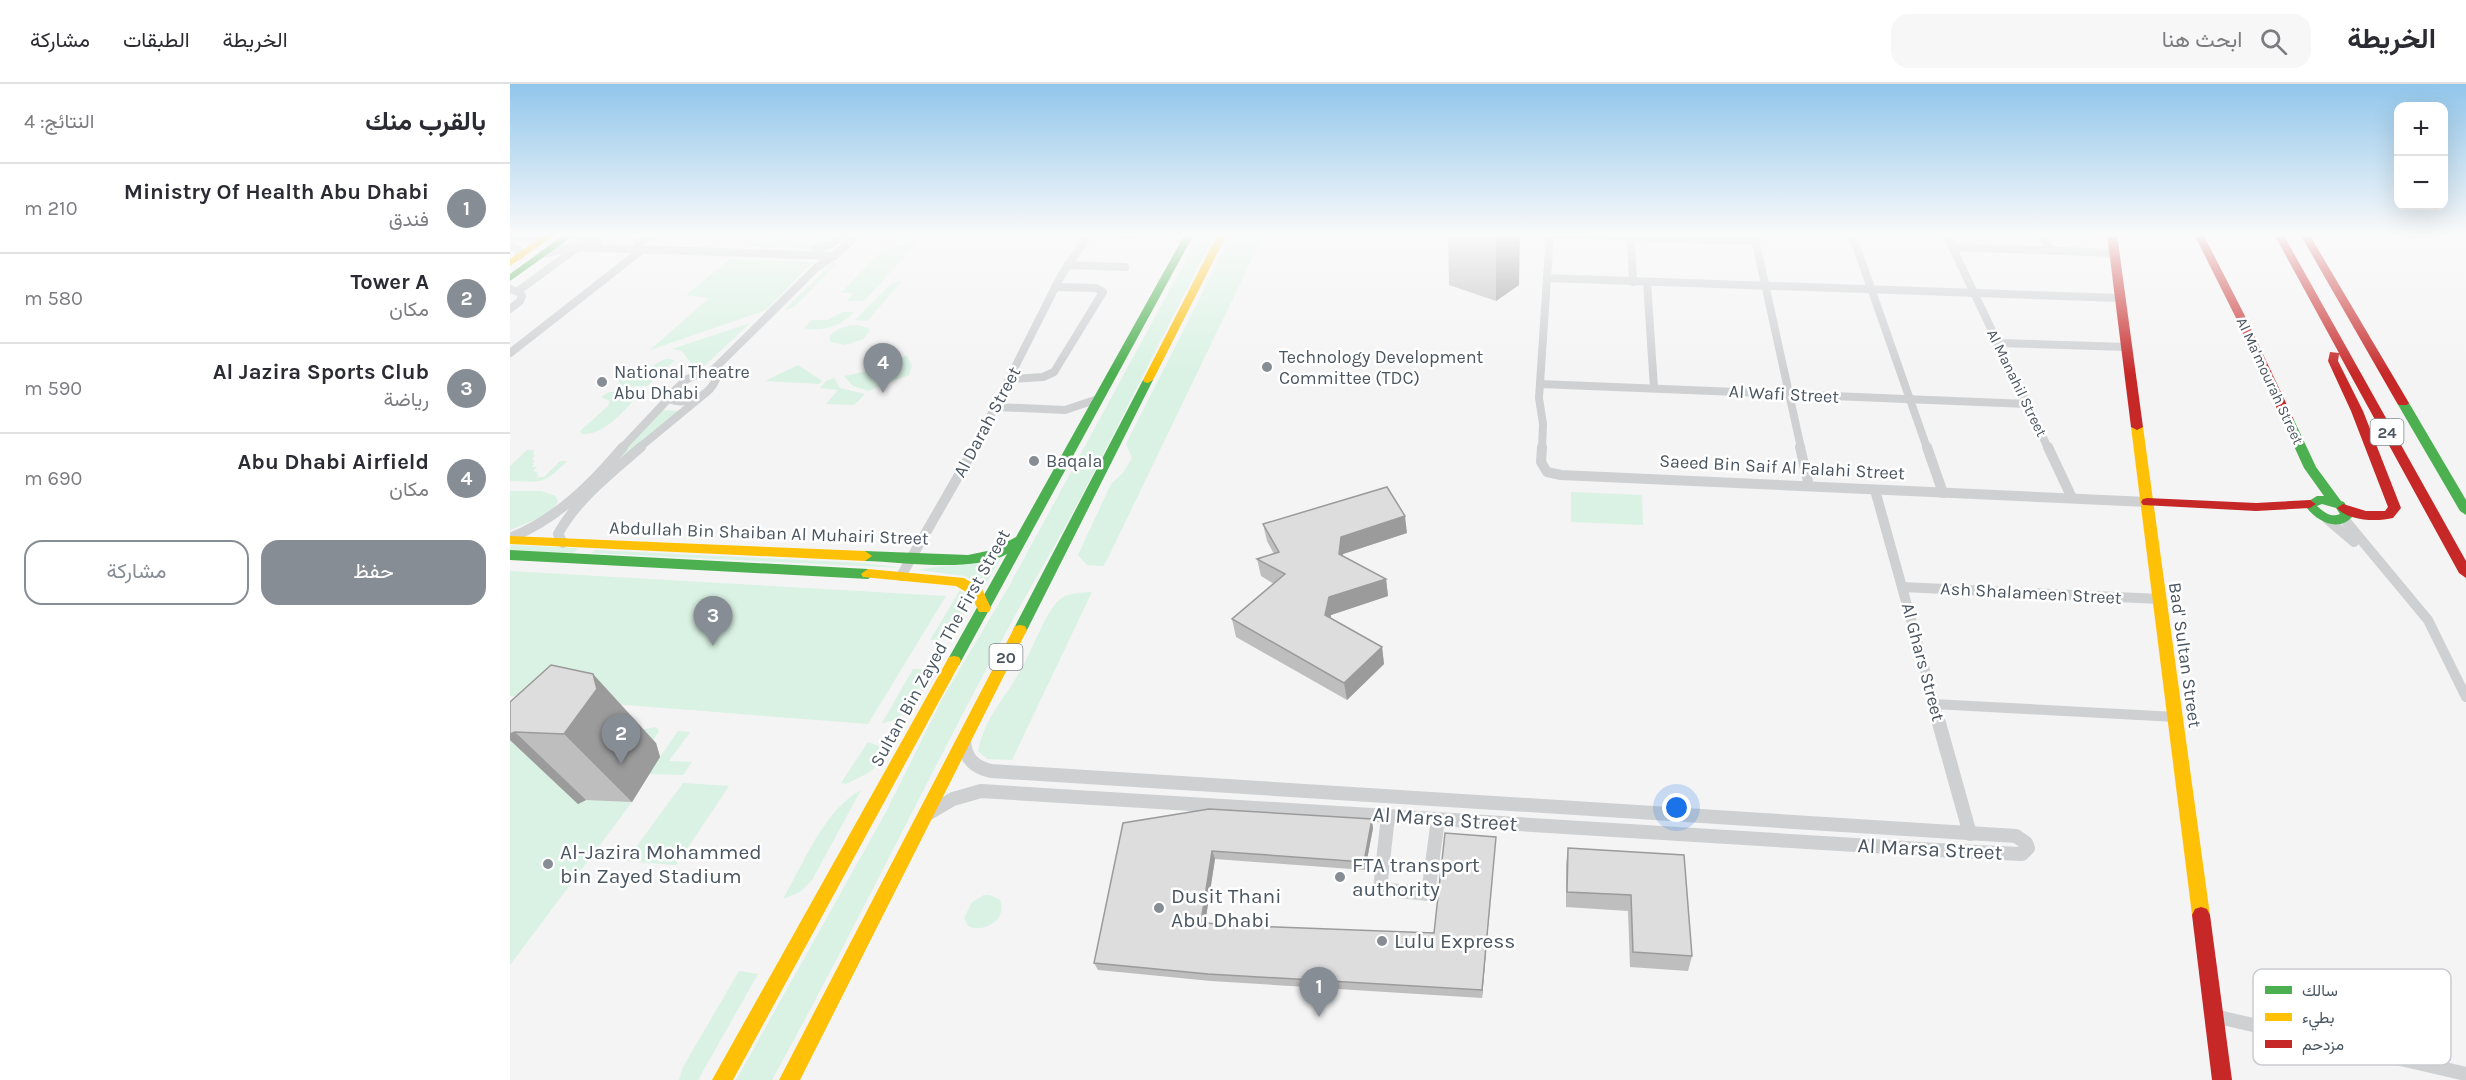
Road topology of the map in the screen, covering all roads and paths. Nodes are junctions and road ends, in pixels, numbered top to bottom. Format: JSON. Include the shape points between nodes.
{"nodes":[{"id":1,"x":598,"y":280,"type":"edge"},
{"id":2,"x":803,"y":280,"type":"edge"},
{"id":3,"x":1059,"y":280,"type":"edge"},
{"id":4,"x":1164,"y":280,"type":"edge"},
{"id":5,"x":1199,"y":280,"type":"edge"},
{"id":6,"x":1547,"y":280,"type":"edge"},
{"id":7,"x":1600,"y":280,"type":"edge"},
{"id":8,"x":1764,"y":280,"type":"edge"},
{"id":9,"x":1869,"y":280,"type":"edge"},
{"id":10,"x":1968,"y":280,"type":"edge"},
{"id":11,"x":2118,"y":280,"type":"edge"},
{"id":12,"x":2224,"y":280,"type":"edge"},
{"id":13,"x":2303,"y":280,"type":"edge"},
{"id":14,"x":2331,"y":280,"type":"edge"},
{"id":15,"x":1632,"y":282,"type":"joint"},
{"id":16,"x":1647,"y":282,"type":"junction"},
{"id":17,"x":1055,"y":287,"type":"junction"},
{"id":18,"x":1766,"y":288,"type":"junction"},
{"id":19,"x":514,"y":290,"type":"edge"},
{"id":20,"x":1872,"y":290,"type":"junction"},
{"id":21,"x":1974,"y":293,"type":"junction"},
{"id":22,"x":2120,"y":298,"type":"junction"},
{"id":23,"x":510,"y":309,"type":"edge"},
{"id":24,"x":1998,"y":343,"type":"junction"},
{"id":25,"x":2127,"y":347,"type":"junction"},
{"id":26,"x":2340,"y":348,"type":"junction"},
{"id":27,"x":510,"y":352,"type":"edge"},
{"id":28,"x":709,"y":374,"type":"junction"},
{"id":29,"x":1010,"y":379,"type":"junction"},
{"id":30,"x":1540,"y":384,"type":"junction"},
{"id":31,"x":1654,"y":388,"type":"junction"},
{"id":32,"x":1788,"y":394,"type":"junction"},
{"id":33,"x":702,"y":396,"type":"junction"},
{"id":34,"x":670,"y":397,"type":"junction"},
{"id":35,"x":1098,"y":399,"type":"junction"},
{"id":36,"x":1910,"y":400,"type":"junction"},
{"id":37,"x":2027,"y":404,"type":"junction"},
{"id":38,"x":997,"y":407,"type":"junction"},
{"id":39,"x":1065,"y":410,"type":"junction"},
{"id":40,"x":1086,"y":423,"type":"junction"},
{"id":41,"x":2308,"y":465,"type":"junction"},
{"id":42,"x":1809,"y":486,"type":"junction"},
{"id":43,"x":1875,"y":490,"type":"junction"},
{"id":44,"x":1943,"y":493,"type":"junction"},
{"id":45,"x":2072,"y":498,"type":"junction"},
{"id":46,"x":2147,"y":502,"type":"junction"},
{"id":47,"x":2318,"y":509,"type":"junction"},
{"id":48,"x":2341,"y":510,"type":"junction"},
{"id":49,"x":2466,"y":511,"type":"edge"},
{"id":50,"x":510,"y":539,"type":"edge"},
{"id":51,"x":1022,"y":539,"type":"junction"},
{"id":52,"x":563,"y":543,"type":"junction"},
{"id":53,"x":592,"y":544,"type":"junction"},
{"id":54,"x":510,"y":555,"type":"edge"},
{"id":55,"x":2374,"y":556,"type":"junction"},
{"id":56,"x":914,"y":557,"type":"junction"},
{"id":57,"x":578,"y":559,"type":"junction"},
{"id":58,"x":2466,"y":573,"type":"edge"},
{"id":59,"x":902,"y":576,"type":"junction"},
{"id":60,"x":1902,"y":587,"type":"junction"},
{"id":61,"x":2159,"y":599,"type":"junction"},
{"id":62,"x":984,"y":608,"type":"junction"},
{"id":63,"x":2466,"y":697,"type":"edge"},
{"id":64,"x":1934,"y":704,"type":"junction"},
{"id":65,"x":2176,"y":717,"type":"junction"},
{"id":66,"x":964,"y":738,"type":"junction"},
{"id":67,"x":1090,"y":778,"type":"junction"},
{"id":68,"x":1242,"y":788,"type":"junction"},
{"id":69,"x":1310,"y":791,"type":"junction"},
{"id":70,"x":1082,"y":796,"type":"junction"},
{"id":71,"x":1237,"y":805,"type":"junction"},
{"id":72,"x":1304,"y":810,"type":"junction"},
{"id":73,"x":1650,"y":811,"type":"junction"},
{"id":74,"x":1388,"y":816,"type":"junction"},
{"id":75,"x":924,"y":817,"type":"junction"},
{"id":76,"x":1438,"y":819,"type":"junction"},
{"id":77,"x":1591,"y":828,"type":"junction"},
{"id":78,"x":1970,"y":834,"type":"junction"},
{"id":79,"x":2214,"y":1016,"type":"junction"},
{"id":80,"x":2253,"y":1025,"type":"edge"},
{"id":81,"x":2427,"y":1065,"type":"edge"},
{"id":82,"x":2466,"y":1074,"type":"edge"},
{"id":83,"x":722,"y":1080,"type":"edge"},
{"id":84,"x":789,"y":1080,"type":"edge"},
{"id":85,"x":2222,"y":1080,"type":"edge"}],
"edges":[{"from":1,"to":27,"type":"street"},
{"from":2,"to":28,"type":"street"},
{"from":3,"to":17,"type":"street","name":"Al Darah Street"},
{"from":4,"to":35,"type":"main road","name":"Sultan Bin Zayed The First Street","number":"20"},
{"from":5,"to":66,"type":"main road","number":"20"},
{"from":6,"to":30,"type":"street","name":"Saeed Bin Saif Al Falahi Street"},
{"from":7,"to":15,"type":"street"},
{"from":8,"to":18,"type":"street"},
{"from":9,"to":20,"type":"street"},
{"from":10,"to":21,"type":"street","name":"Al Manahil Street"},
{"from":11,"to":22,"type":"main road","name":"Bad' Sultan Street"},
{"from":12,"to":41,"type":"main road","name":"Al Ma'mourah Street"},
{"from":13,"to":26,"type":"main road","number":"24"},
{"from":14,"to":49,"type":"main road","number":"24"},
{"from":15,"to":16,"type":"street"},
{"from":16,"to":18,"type":"street"},
{"from":16,"to":31,"type":"street"},
{"from":17,"to":29,"type":"street","name":"Al Darah Street"},
{"from":17,"to":29,"type":"street","via":[[1096,288],[1103,292],[1054,372],[1043,377]]},
{"from":18,"to":20,"type":"street"},
{"from":18,"to":32,"type":"street"},
{"from":19,"to":23,"type":"street","via":[[522,298]]},
{"from":20,"to":21,"type":"street"},
{"from":20,"to":36,"type":"street"},
{"from":21,"to":22,"type":"street"},
{"from":21,"to":24,"type":"street","name":"Al Manahil Street"},
{"from":22,"to":25,"type":"main road","name":"Bad' Sultan Street"},
{"from":24,"to":25,"type":"street"},
{"from":24,"to":37,"type":"street","name":"Al Manahil Street"},
{"from":25,"to":46,"type":"main road","name":"Bad' Sultan Street"},
{"from":26,"to":48,"type":"main road","via":[[2333,361],[2395,508],[2389,515],[2373,516]]},
{"from":26,"to":58,"type":"main road","number":"24"},
{"from":28,"to":33,"type":"street","via":[[717,379]]},
{"from":28,"to":34,"type":"street","via":[[687,379]]},
{"from":29,"to":38,"type":"street","name":"Al Darah Street"},
{"from":30,"to":31,"type":"street","name":"Al Wafi Street"},
{"from":30,"to":42,"type":"street","name":"Saeed Bin Saif Al Falahi Street","via":[[1541,466],[1552,474]]},
{"from":31,"to":32,"type":"street","name":"Al Wafi Street"},
{"from":32,"to":36,"type":"street","name":"Al Wafi Street"},
{"from":32,"to":42,"type":"street"},
{"from":33,"to":34,"type":"street","via":[[680,402]]},
{"from":33,"to":52,"type":"street","via":[[564,520],[558,534]]},
{"from":34,"to":50,"type":"street","via":[[574,498],[549,520]]},
{"from":35,"to":39,"type":"street"},
{"from":35,"to":40,"type":"main road","name":"Sultan Bin Zayed The First Street","number":"20"},
{"from":36,"to":37,"type":"street","name":"Al Wafi Street"},
{"from":36,"to":44,"type":"street"},
{"from":37,"to":45,"type":"street","name":"Al Manahil Street"},
{"from":38,"to":39,"type":"street"},
{"from":38,"to":56,"type":"street","name":"Al Darah Street"},
{"from":39,"to":40,"type":"street"},
{"from":40,"to":51,"type":"main road","name":"Sultan Bin Zayed The First Street","number":"20"},
{"from":41,"to":47,"type":"main road","name":"Al Ma'mourah Street"},
{"from":41,"to":48,"type":"main road","name":"Al Ma'mourah Street"},
{"from":42,"to":43,"type":"street","name":"Saeed Bin Saif Al Falahi Street"},
{"from":43,"to":44,"type":"street","name":"Saeed Bin Saif Al Falahi Street"},
{"from":43,"to":60,"type":"street","name":"Al Ghars Street"},
{"from":44,"to":45,"type":"street","name":"Saeed Bin Saif Al Falahi Street"},
{"from":45,"to":46,"type":"street","name":"Saeed Bin Saif Al Falahi Street"},
{"from":46,"to":47,"type":"main road","name":"Saeed Bin Saif Al Falahi Street"},
{"from":46,"to":61,"type":"main road","name":"Bad' Sultan Street"},
{"from":47,"to":48,"type":"main road"},
{"from":47,"to":48,"type":"main road"},
{"from":47,"to":55,"type":"street","name":"Al Ma'mourah Street"},
{"from":48,"to":55,"type":"street","name":"Al Ma'mourah Street"},
{"from":50,"to":52,"type":"main road","name":"Abdullah Bin Shaiban Al Muhairi Street"},
{"from":51,"to":56,"type":"main road","name":"Abdullah Bin Shaiban Al Muhairi Street","via":[[976,560]]},
{"from":51,"to":62,"type":"main road","name":"Sultan Bin Zayed The First Street","number":"20"},
{"from":52,"to":53,"type":"main road","name":"Abdullah Bin Shaiban Al Muhairi Street"},
{"from":53,"to":56,"type":"main road","name":"Abdullah Bin Shaiban Al Muhairi Street"},
{"from":53,"to":57,"type":"main road"},
{"from":54,"to":57,"type":"main road","name":"Abdullah Bin Shaiban Al Muhairi Street"},
{"from":55,"to":63,"type":"street","name":"Al Ma'mourah Street","via":[[2428,620]]},
{"from":56,"to":59,"type":"street","name":"Al Darah Street"},
{"from":57,"to":59,"type":"main road","name":"Abdullah Bin Shaiban Al Muhairi Street"},
{"from":59,"to":62,"type":"main road","name":"Abdullah Bin Shaiban Al Muhairi Street","via":[[961,581],[978,591]]},
{"from":60,"to":61,"type":"street","name":"Ash Shalameen Street"},
{"from":60,"to":64,"type":"street","name":"Al Ghars Street"},
{"from":61,"to":65,"type":"main road","name":"Bad' Sultan Street"},
{"from":62,"to":83,"type":"main road","name":"Sultan Bin Zayed The First Street","number":"20"},
{"from":64,"to":65,"type":"street"},
{"from":64,"to":78,"type":"street","name":"Al Ghars Street"},
{"from":65,"to":79,"type":"main road","name":"Bad' Sultan Street"},
{"from":66,"to":67,"type":"street","name":"Al Marsa Street","via":[[970,762],[984,770]]},
{"from":66,"to":75,"type":"main road","number":"20"},
{"from":67,"to":68,"type":"street","name":"Al Marsa Street"},
{"from":67,"to":70,"type":"street"},
{"from":68,"to":69,"type":"street","name":"Al Marsa Street"},
{"from":68,"to":71,"type":"street"},
{"from":69,"to":72,"type":"street"},
{"from":69,"to":73,"type":"street","name":"Al Marsa Street"},
{"from":70,"to":71,"type":"street","name":"Al Marsa Street"},
{"from":70,"to":75,"type":"street","name":"Al Marsa Street","via":[[981,791],[953,799]]},
{"from":71,"to":72,"type":"street","name":"Al Marsa Street"},
{"from":72,"to":74,"type":"street","name":"Al Marsa Street"},
{"from":73,"to":77,"type":"street","via":[[1648,826],[1598,824]]},
{"from":73,"to":78,"type":"street","name":"Al Marsa Street"},
{"from":74,"to":76,"type":"street","name":"Al Marsa Street"},
{"from":74,"to":76,"type":"street","via":[[1380,889],[1428,894]]},
{"from":75,"to":84,"type":"main road","number":"20"},
{"from":76,"to":77,"type":"street","name":"Al Marsa Street"},
{"from":77,"to":78,"type":"street","name":"Al Marsa Street","via":[[1954,851],[2022,854],[2028,848],[2016,836]]},
{"from":79,"to":80,"type":"street"},
{"from":79,"to":85,"type":"main road","name":"Bad' Sultan Street"},
{"from":81,"to":82,"type":"street"}]}
